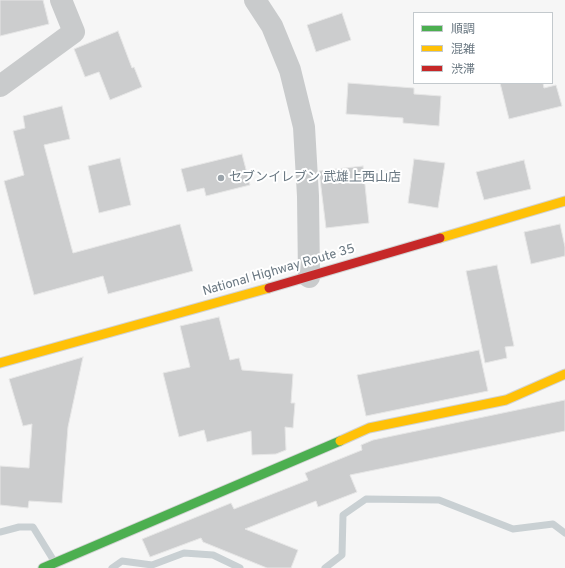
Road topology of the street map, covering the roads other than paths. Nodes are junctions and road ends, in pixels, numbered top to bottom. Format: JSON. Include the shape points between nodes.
{"nodes":[{"id":1,"x":61,"y":0,"type":"edge"},
{"id":2,"x":255,"y":0,"type":"edge"},
{"id":3,"x":0,"y":86,"type":"edge"},
{"id":4,"x":565,"y":201,"type":"edge"},
{"id":5,"x":310,"y":277,"type":"junction"},
{"id":6,"x":0,"y":363,"type":"edge"},
{"id":7,"x":565,"y":374,"type":"edge"},
{"id":8,"x":45,"y":567,"type":"edge"}],
"edges":[{"from":1,"to":3,"type":"street","via":[[74,32]]},
{"from":2,"to":5,"type":"street","via":[[272,26],[290,70],[304,127]]},
{"from":4,"to":5,"type":"main road","name":"National Highway Route 35"},
{"from":5,"to":6,"type":"main road","name":"National Highway Route 35"},
{"from":7,"to":8,"type":"main road","via":[[506,400],[370,428]]}]}
